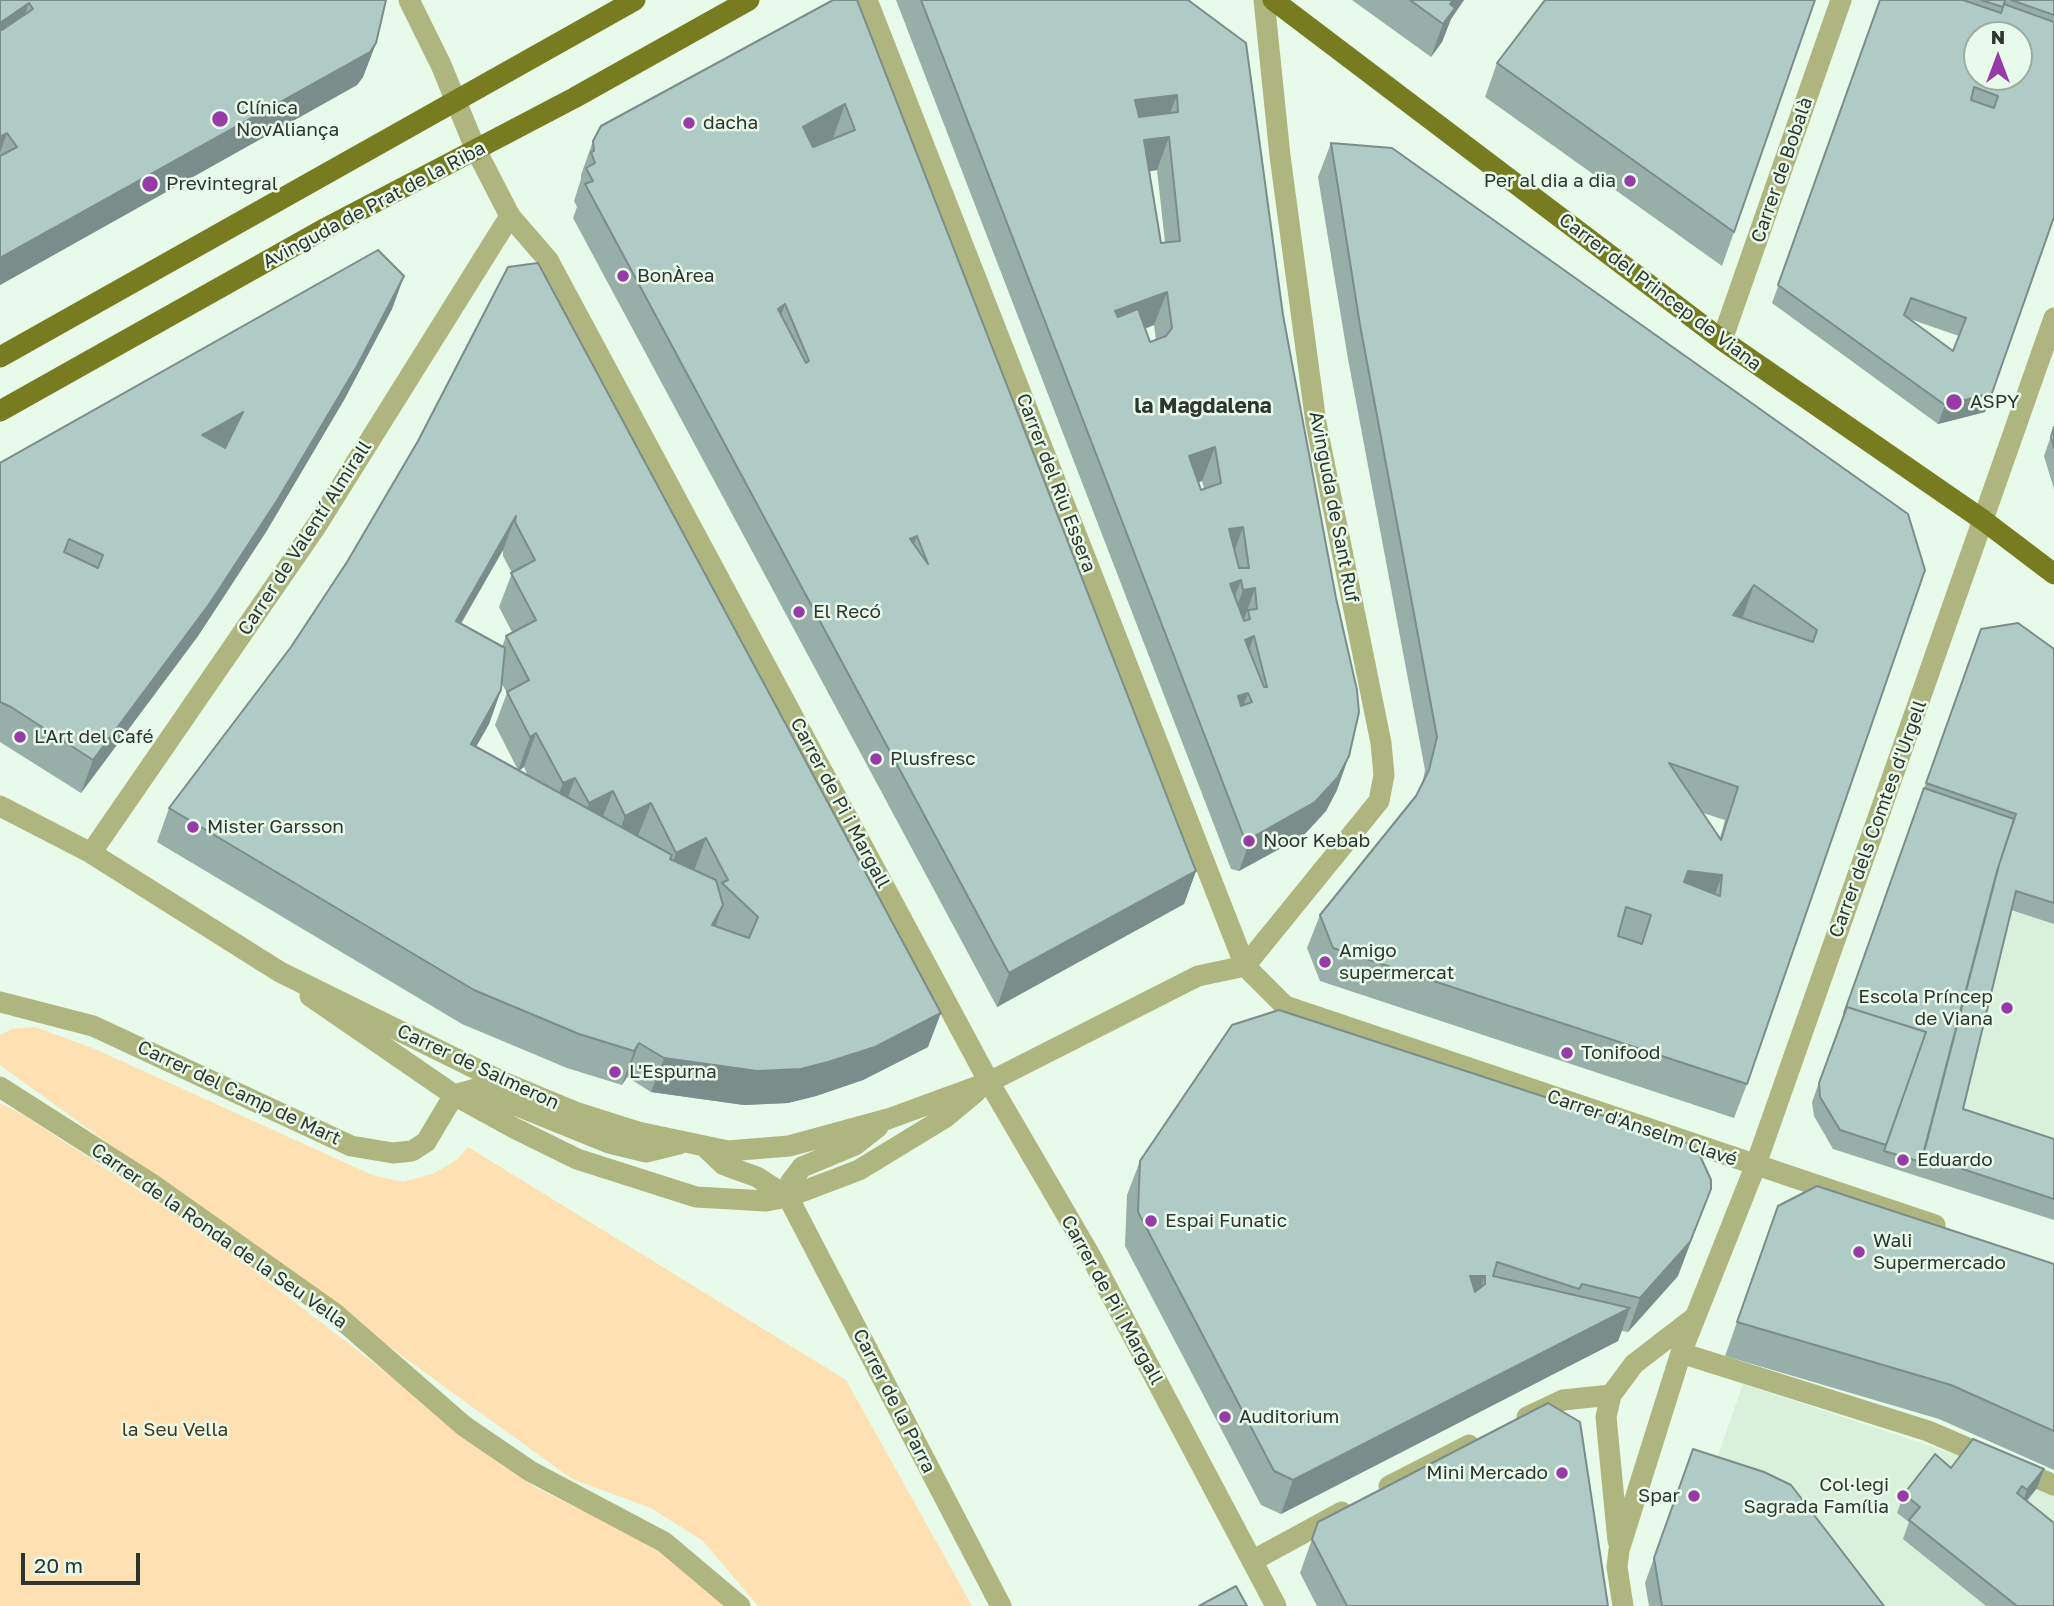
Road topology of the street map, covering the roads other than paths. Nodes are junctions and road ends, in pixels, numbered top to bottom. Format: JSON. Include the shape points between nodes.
{"nodes":[{"id":1,"x":409,"y":0,"type":"edge"},
{"id":2,"x":635,"y":0,"type":"edge"},
{"id":3,"x":749,"y":0,"type":"edge"},
{"id":4,"x":867,"y":0,"type":"edge"},
{"id":5,"x":1264,"y":0,"type":"edge"},
{"id":6,"x":1273,"y":0,"type":"edge"},
{"id":7,"x":1841,"y":0,"type":"edge"},
{"id":8,"x":455,"y":102,"type":"junction"},
{"id":9,"x":476,"y":150,"type":"junction"},
{"id":10,"x":510,"y":216,"type":"junction"},
{"id":11,"x":2054,"y":318,"type":"edge"},
{"id":12,"x":1721,"y":340,"type":"junction"},
{"id":13,"x":0,"y":357,"type":"edge"},
{"id":14,"x":0,"y":411,"type":"edge"},
{"id":15,"x":1983,"y":520,"type":"junction"},
{"id":16,"x":2054,"y":574,"type":"edge"},
{"id":17,"x":0,"y":806,"type":"edge"},
{"id":18,"x":91,"y":853,"type":"junction"},
{"id":19,"x":1245,"y":965,"type":"junction"},
{"id":20,"x":280,"y":972,"type":"junction"},
{"id":21,"x":0,"y":1002,"type":"edge"},
{"id":22,"x":989,"y":1082,"type":"junction"},
{"id":23,"x":0,"y":1087,"type":"edge"},
{"id":24,"x":454,"y":1095,"type":"junction"},
{"id":25,"x":888,"y":1119,"type":"junction"},
{"id":26,"x":683,"y":1142,"type":"junction"},
{"id":27,"x":706,"y":1147,"type":"junction"},
{"id":28,"x":1755,"y":1167,"type":"junction"},
{"id":29,"x":788,"y":1197,"type":"junction"},
{"id":30,"x":1949,"y":1230,"type":"edge"},
{"id":31,"x":1695,"y":1317,"type":"junction"},
{"id":32,"x":1681,"y":1353,"type":"junction"},
{"id":33,"x":1611,"y":1395,"type":"junction"},
{"id":34,"x":2054,"y":1485,"type":"edge"},
{"id":35,"x":1619,"y":1550,"type":"junction"},
{"id":36,"x":1252,"y":1561,"type":"junction"},
{"id":37,"x":740,"y":1606,"type":"edge"},
{"id":38,"x":1001,"y":1606,"type":"edge"},
{"id":39,"x":1276,"y":1606,"type":"edge"},
{"id":40,"x":1623,"y":1606,"type":"edge"}],
"edges":[{"from":1,"to":8,"type":"street","name":"Carrer de Pi i Margall"},
{"from":2,"to":8,"type":"main road"},
{"from":3,"to":9,"type":"main road","name":"Avinguda de Prat de la Riba"},
{"from":4,"to":19,"type":"street","name":"Carrer del Riu Essera"},
{"from":5,"to":19,"type":"street","name":"Avinguda de Sant Ruf","via":[[1316,423],[1384,775],[1379,801]]},
{"from":6,"to":12,"type":"main road","name":"Carrer del Princep de Viana"},
{"from":7,"to":12,"type":"street","name":"Carrer de Bobalà"},
{"from":8,"to":9,"type":"street","name":"Carrer de Pi i Margall"},
{"from":8,"to":13,"type":"main road"},
{"from":9,"to":10,"type":"street","name":"Carrer de Pi i Margall"},
{"from":9,"to":14,"type":"main road","name":"Avinguda de Prat de la Riba","via":[[326,228]]},
{"from":10,"to":18,"type":"street","name":"Carrer de Valentí Almirall","via":[[317,525]]},
{"from":10,"to":22,"type":"street","name":"Carrer de Pi i Margall","via":[[548,260]]},
{"from":11,"to":15,"type":"street","name":"Carrer dels Comtes d'Urgell"},
{"from":12,"to":15,"type":"main road","name":"Carrer del Princep de Viana"},
{"from":15,"to":16,"type":"main road","name":"Carrer del Princep de Viana"},
{"from":15,"to":28,"type":"street","name":"Carrer dels Comtes d'Urgell"},
{"from":17,"to":18,"type":"street","name":"Carrer de Salmeron"},
{"from":18,"to":20,"type":"street","name":"Carrer de Salmeron"},
{"from":19,"to":22,"type":"street","via":[[1198,976],[1158,993]]},
{"from":19,"to":28,"type":"street","name":"Carrer d'Anselm Clavé","via":[[1285,1006]]},
{"from":20,"to":24,"type":"street","name":"Carrer de Salmeron","via":[[326,1010]]},
{"from":20,"to":26,"type":"street","name":"Carrer de Salmeron","via":[[503,1082],[575,1112]]},
{"from":21,"to":24,"type":"street","name":"Carrer del Camp de Mart","via":[[93,1026],[351,1146],[393,1153],[412,1151],[426,1142]]},
{"from":22,"to":25,"type":"street","name":"Carrer de Salmeron"},
{"from":22,"to":29,"type":"street","name":"Carrer de Salmeron","via":[[946,1117],[859,1170]]},
{"from":22,"to":36,"type":"street","name":"Carrer de Pi i Margall","via":[[1090,1255]]},
{"from":23,"to":37,"type":"street","name":"Carrer de la Ronda de la Seu Vella","via":[[152,1184],[333,1312],[464,1426],[530,1471],[664,1542]]},
{"from":24,"to":26,"type":"street","name":"Carrer de Salmeron","via":[[476,1089],[609,1143],[646,1152]]},
{"from":24,"to":29,"type":"street","name":"Carrer de Salmeron","via":[[577,1159],[666,1190],[729,1200]]},
{"from":25,"to":27,"type":"street","name":"Carrer de Salmeron","via":[[789,1146],[728,1151]]},
{"from":25,"to":29,"type":"street","name":"Carrer de Salmeron","via":[[855,1145],[802,1167],[790,1183]]},
{"from":26,"to":27,"type":"street","name":"Carrer de Salmeron"},
{"from":27,"to":29,"type":"street","name":"Carrer de Salmeron","via":[[724,1165],[757,1177]]},
{"from":28,"to":30,"type":"street","name":"Carrer d'Anselm Clavé"},
{"from":28,"to":31,"type":"street","name":"Carrer dels Comtes d'Urgell"},
{"from":29,"to":38,"type":"street","name":"Carrer de la Parra"},
{"from":31,"to":32,"type":"street","name":"Carrer dels Comtes d'Urgell"},
{"from":31,"to":33,"type":"street","via":[[1634,1364]]},
{"from":32,"to":34,"type":"street","via":[[1928,1431]]},
{"from":32,"to":35,"type":"street","name":"Carrer dels Comtes d'Urgell"},
{"from":33,"to":35,"type":"street","name":"Carrer dels Comtes d'Urgell","via":[[1606,1417]]},
{"from":33,"to":36,"type":"street","via":[[1563,1400]]},
{"from":35,"to":40,"type":"street","name":"Carrer dels Comtes d'Urgell"},
{"from":36,"to":39,"type":"street","name":"Carrer de Pi i Margall"}]}
